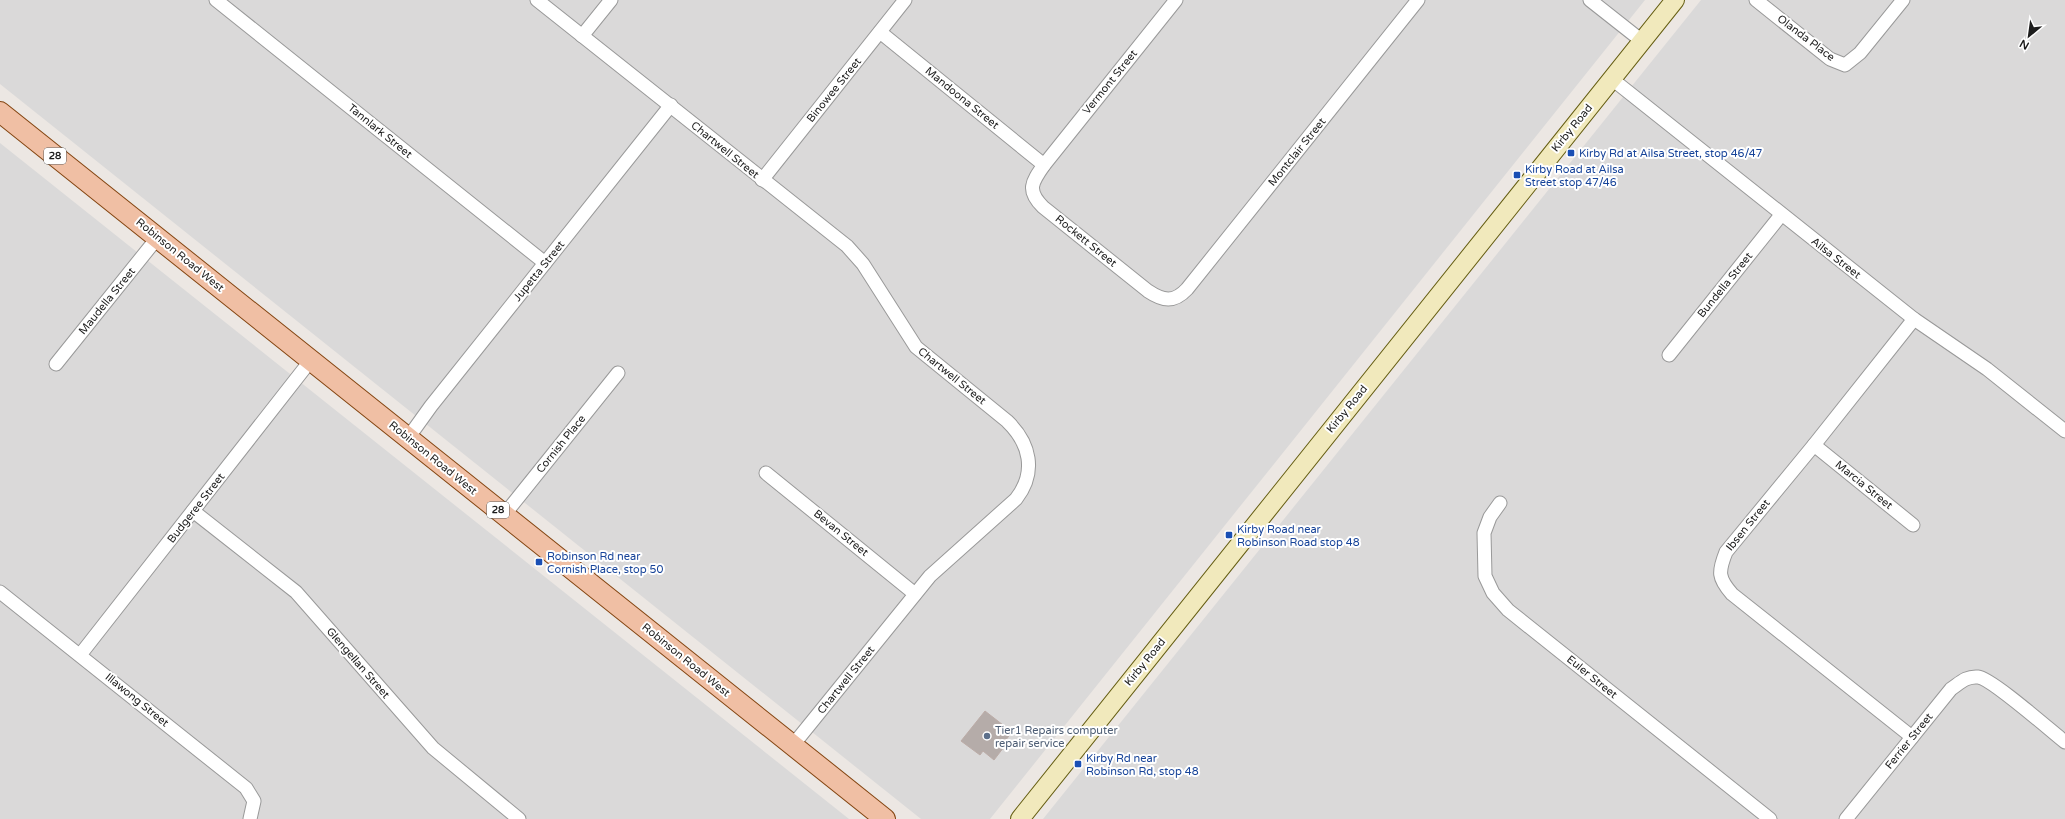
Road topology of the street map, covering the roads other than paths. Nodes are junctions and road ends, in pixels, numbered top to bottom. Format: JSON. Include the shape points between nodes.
{"nodes":[{"id":1,"x":216,"y":0,"type":"edge"},
{"id":2,"x":537,"y":0,"type":"edge"},
{"id":3,"x":611,"y":0,"type":"edge"},
{"id":4,"x":905,"y":0,"type":"edge"},
{"id":5,"x":1176,"y":0,"type":"edge"},
{"id":6,"x":1418,"y":0,"type":"edge"},
{"id":7,"x":1590,"y":0,"type":"edge"},
{"id":8,"x":1675,"y":0,"type":"edge"},
{"id":9,"x":1756,"y":0,"type":"edge"},
{"id":10,"x":1903,"y":0,"type":"edge"},
{"id":11,"x":880,"y":32,"type":"junction"},
{"id":12,"x":582,"y":36,"type":"junction"},
{"id":13,"x":1642,"y":41,"type":"junction"},
{"id":14,"x":1612,"y":79,"type":"junction"},
{"id":15,"x":671,"y":105,"type":"junction"},
{"id":16,"x":0,"y":112,"type":"edge"},
{"id":17,"x":1044,"y":165,"type":"junction"},
{"id":18,"x":762,"y":180,"type":"junction"},
{"id":19,"x":1781,"y":215,"type":"junction"},
{"id":20,"x":158,"y":237,"type":"junction"},
{"id":21,"x":545,"y":263,"type":"junction"},
{"id":22,"x":1171,"y":300,"type":"joint"},
{"id":23,"x":1914,"y":319,"type":"junction"},
{"id":24,"x":1669,"y":355,"type":"dead end"},
{"id":25,"x":311,"y":360,"type":"junction"},
{"id":26,"x":56,"y":364,"type":"dead end"},
{"id":27,"x":618,"y":373,"type":"dead end"},
{"id":28,"x":2065,"y":431,"type":"edge"},
{"id":29,"x":408,"y":438,"type":"junction"},
{"id":30,"x":1814,"y":445,"type":"junction"},
{"id":31,"x":766,"y":473,"type":"dead end"},
{"id":32,"x":1500,"y":502,"type":"dead end"},
{"id":33,"x":193,"y":511,"type":"junction"},
{"id":34,"x":504,"y":514,"type":"junction"},
{"id":35,"x":1913,"y":525,"type":"dead end"},
{"id":36,"x":0,"y":592,"type":"edge"},
{"id":37,"x":915,"y":594,"type":"junction"},
{"id":38,"x":80,"y":655,"type":"junction"},
{"id":39,"x":1912,"y":737,"type":"junction"},
{"id":40,"x":2065,"y":742,"type":"edge"},
{"id":41,"x":793,"y":745,"type":"junction"},
{"id":42,"x":250,"y":819,"type":"edge"},
{"id":43,"x":519,"y":819,"type":"edge"},
{"id":44,"x":885,"y":819,"type":"edge"},
{"id":45,"x":1020,"y":819,"type":"edge"},
{"id":46,"x":1770,"y":819,"type":"edge"},
{"id":47,"x":1846,"y":819,"type":"edge"}],
"edges":[{"from":1,"to":21,"type":"street","name":"Tannlark Street"},
{"from":2,"to":12,"type":"street","name":"Chartwell Street"},
{"from":3,"to":12,"type":"street"},
{"from":4,"to":11,"type":"street","name":"Binowee Street"},
{"from":5,"to":17,"type":"street","name":"Vermont Street"},
{"from":6,"to":22,"type":"street","name":"Montclair Street","via":[[1187,289]]},
{"from":7,"to":13,"type":"street"},
{"from":8,"to":13,"type":"street","name":"Kirby Road"},
{"from":9,"to":10,"type":"street","name":"Olanda Place","via":[[1830,59],[1845,65],[1860,53]]},
{"from":11,"to":17,"type":"street","name":"Mandoona Street"},
{"from":11,"to":18,"type":"street","name":"Binowee Street"},
{"from":12,"to":15,"type":"street","name":"Chartwell Street"},
{"from":13,"to":14,"type":"street","name":"Kirby Road"},
{"from":14,"to":19,"type":"street","name":"Ailsa Street"},
{"from":14,"to":45,"type":"street","name":"Kirby Road"},
{"from":15,"to":18,"type":"street","name":"Chartwell Street"},
{"from":15,"to":21,"type":"street","name":"Jupetta Street"},
{"from":16,"to":20,"type":"main road","name":"Robinson Road West","number":"28"},
{"from":17,"to":22,"type":"street","name":"Rockett Street","via":[[1032,187],[1033,196],[1037,201],[1148,291],[1158,298]]},
{"from":18,"to":37,"type":"street","name":"Chartwell Street","via":[[856,255],[916,347],[1007,421],[1019,434],[1026,449],[1027,475],[1016,499],[930,576]]},
{"from":19,"to":23,"type":"street","name":"Ailsa Street"},
{"from":19,"to":24,"type":"street","name":"Bundella Street"},
{"from":20,"to":25,"type":"main road","name":"Robinson Road West","number":"28"},
{"from":20,"to":26,"type":"street","name":"Maudella Street"},
{"from":21,"to":29,"type":"street","name":"Jupetta Street"},
{"from":23,"to":28,"type":"street","name":"Ailsa Street","via":[[1987,369]]},
{"from":23,"to":30,"type":"street","name":"Ibsen Street"},
{"from":25,"to":29,"type":"main road","name":"Robinson Road West","number":"28"},
{"from":25,"to":33,"type":"street","name":"Budgeree Street"},
{"from":27,"to":34,"type":"street","name":"Cornish Place"},
{"from":29,"to":34,"type":"main road","name":"Robinson Road West","number":"28"},
{"from":30,"to":35,"type":"street","name":"Marcia Street"},
{"from":30,"to":39,"type":"street","name":"Ibsen Street","via":[[1726,552],[1719,568],[1722,583],[1732,594]]},
{"from":31,"to":37,"type":"street","name":"Bevan Street"},
{"from":32,"to":46,"type":"street","name":"Euler Street","via":[[1490,517],[1484,533],[1485,576],[1493,593],[1508,610]]},
{"from":33,"to":38,"type":"street","name":"Budgeree Street"},
{"from":33,"to":43,"type":"street","name":"Glengellan Street","via":[[296,592],[433,748]]},
{"from":34,"to":41,"type":"main road","name":"Robinson Road West","number":"28"},
{"from":36,"to":38,"type":"street","name":"Illawong Street"},
{"from":37,"to":41,"type":"street","name":"Chartwell Street"},
{"from":38,"to":42,"type":"street","name":"Illawong Street","via":[[246,788],[254,801]]},
{"from":39,"to":40,"type":"street","name":"Ferrier Street","via":[[1951,689],[1966,678],[1980,677]]},
{"from":39,"to":47,"type":"street","name":"Ferrier Street"},
{"from":41,"to":44,"type":"main road","name":"Robinson Road West","number":"28"}]}
